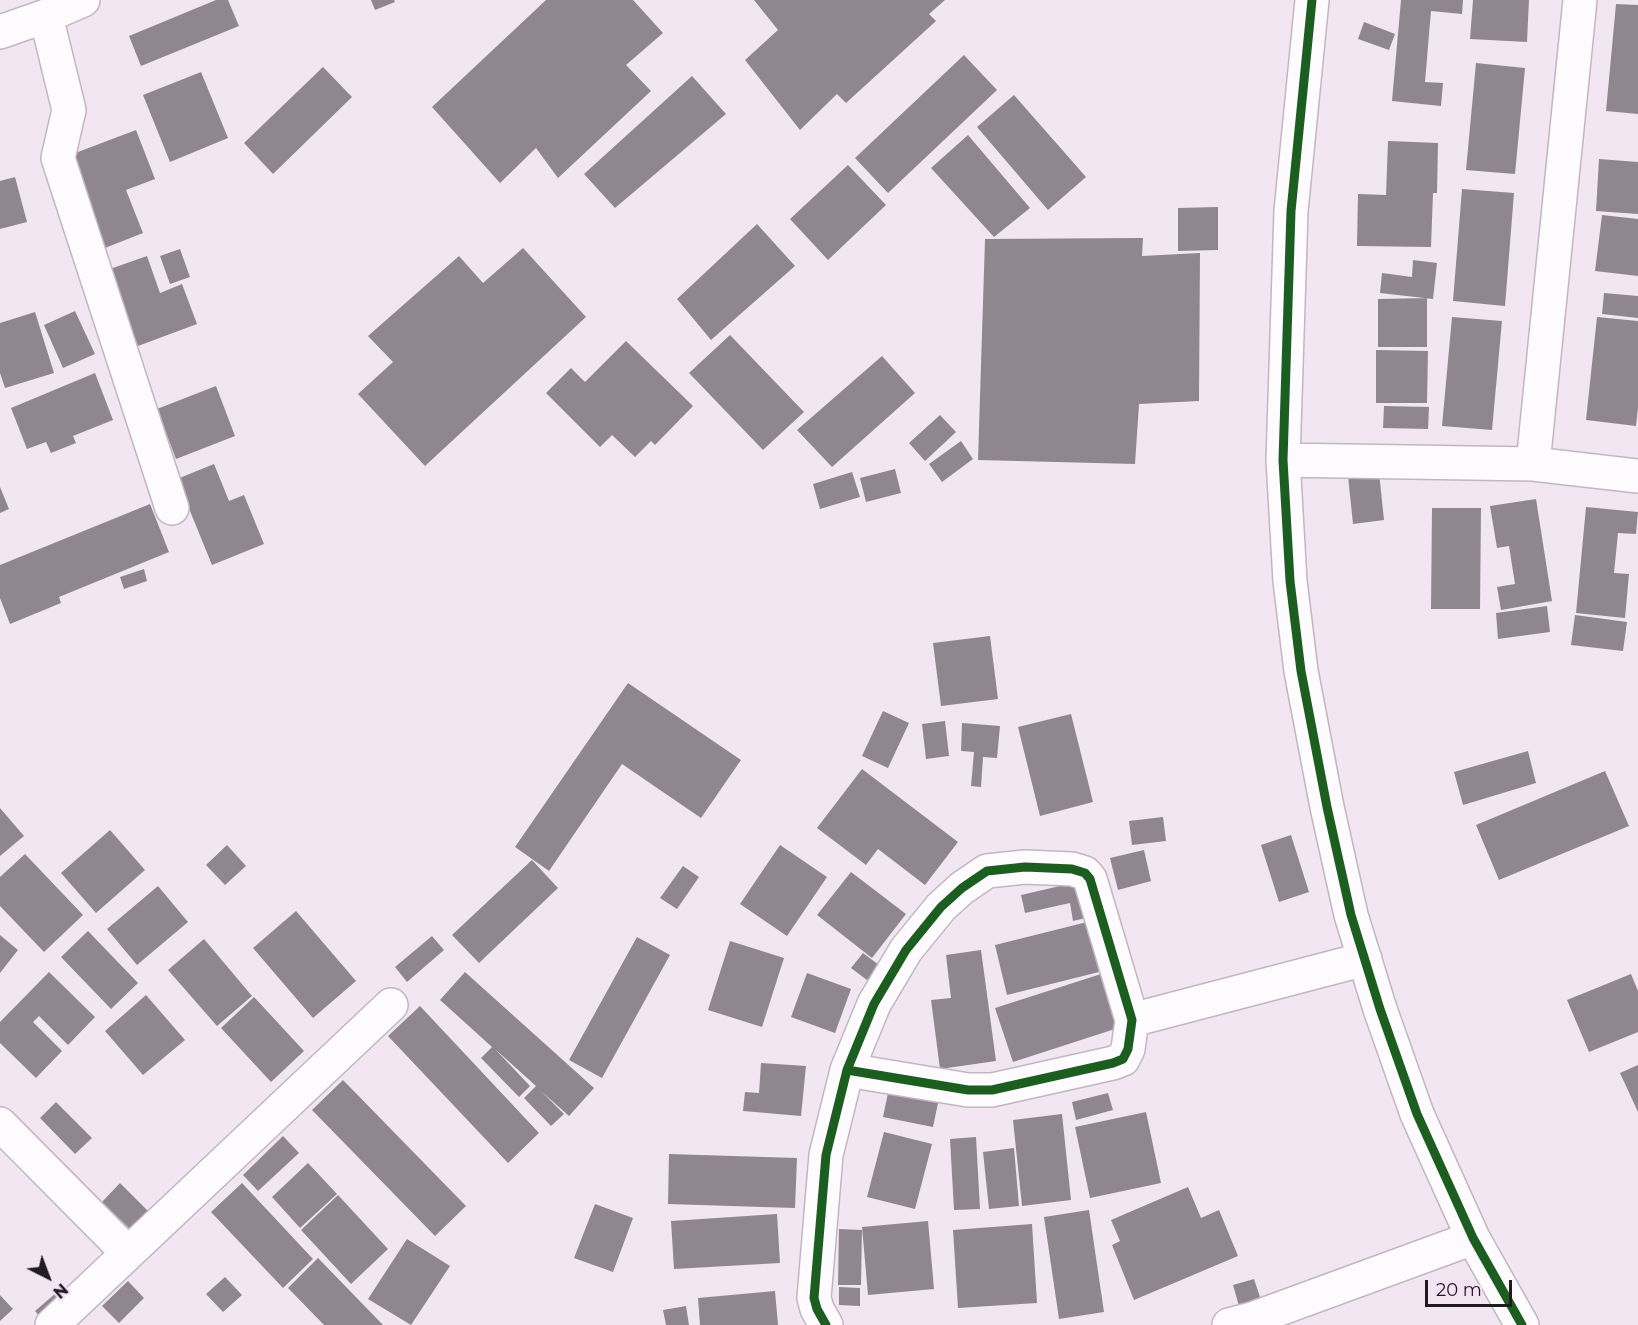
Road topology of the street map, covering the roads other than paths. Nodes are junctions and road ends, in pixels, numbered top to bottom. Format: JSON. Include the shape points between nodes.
{"nodes":[{"id":1,"x":83,"y":0,"type":"edge"},
{"id":2,"x":1312,"y":0,"type":"edge"},
{"id":3,"x":1580,"y":0,"type":"edge"},
{"id":4,"x":46,"y":16,"type":"junction"},
{"id":5,"x":0,"y":32,"type":"edge"},
{"id":6,"x":1283,"y":460,"type":"junction"},
{"id":7,"x":1533,"y":464,"type":"junction"},
{"id":8,"x":1638,"y":476,"type":"edge"},
{"id":9,"x":172,"y":508,"type":"dead end"},
{"id":10,"x":1365,"y":959,"type":"junction"},
{"id":11,"x":391,"y":1005,"type":"dead end"},
{"id":12,"x":1132,"y":1020,"type":"junction"},
{"id":13,"x":847,"y":1070,"type":"junction"},
{"id":14,"x":0,"y":1124,"type":"edge"},
{"id":15,"x":1473,"y":1238,"type":"junction"},
{"id":16,"x":128,"y":1253,"type":"junction"},
{"id":17,"x":52,"y":1325,"type":"edge"},
{"id":18,"x":826,"y":1325,"type":"edge"},
{"id":19,"x":1229,"y":1325,"type":"edge"},
{"id":20,"x":1522,"y":1325,"type":"edge"}],
"edges":[{"from":1,"to":4,"type":"street"},
{"from":2,"to":6,"type":"street","via":[[1292,211]]},
{"from":3,"to":7,"type":"street"},
{"from":4,"to":5,"type":"street"},
{"from":4,"to":9,"type":"street","via":[[69,110],[58,158]]},
{"from":6,"to":7,"type":"street"},
{"from":6,"to":10,"type":"street","via":[[1290,581],[1301,671],[1351,915]]},
{"from":7,"to":8,"type":"street"},
{"from":10,"to":12,"type":"street"},
{"from":10,"to":15,"type":"street","via":[[1418,1114]]},
{"from":11,"to":16,"type":"street"},
{"from":12,"to":13,"type":"street","via":[[1128,1049],[1123,1059],[1113,1064],[992,1090],[968,1090]]},
{"from":12,"to":13,"type":"street","via":[[1097,898],[1085,873],[1025,867],[987,871],[941,907],[906,950],[874,1004]]},
{"from":13,"to":18,"type":"street","via":[[826,1155],[814,1299]]},
{"from":14,"to":16,"type":"street"},
{"from":15,"to":19,"type":"street"},
{"from":15,"to":20,"type":"street"},
{"from":16,"to":17,"type":"street"}]}
